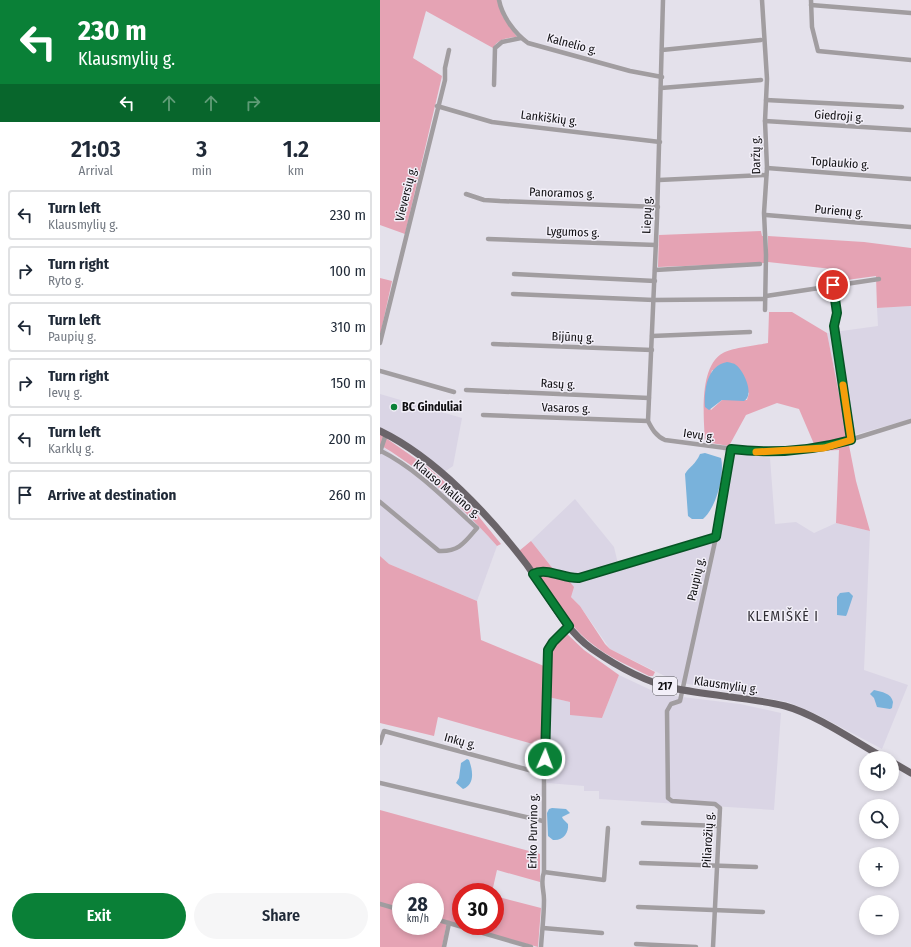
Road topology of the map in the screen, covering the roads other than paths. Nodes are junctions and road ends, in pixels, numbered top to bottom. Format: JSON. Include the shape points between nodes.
{"nodes":[{"id":1,"x":500,"y":0,"type":"edge"},
{"id":2,"x":663,"y":0,"type":"edge"},
{"id":3,"x":762,"y":0,"type":"edge"},
{"id":4,"x":811,"y":3,"type":"edge"},
{"id":5,"x":911,"y":13,"type":"edge"},
{"id":6,"x":521,"y":38,"type":"junction"},
{"id":7,"x":761,"y":40,"type":"dead end"},
{"id":8,"x":449,"y":50,"type":"dead end"},
{"id":9,"x":662,"y":50,"type":"junction"},
{"id":10,"x":911,"y":60,"type":"edge"},
{"id":11,"x":662,"y":77,"type":"junction"},
{"id":12,"x":761,"y":80,"type":"dead end"},
{"id":13,"x":494,"y":85,"type":"dead end"},
{"id":14,"x":661,"y":88,"type":"junction"},
{"id":15,"x":766,"y":100,"type":"junction"},
{"id":16,"x":437,"y":106,"type":"junction"},
{"id":17,"x":902,"y":107,"type":"dead end"},
{"id":18,"x":765,"y":121,"type":"junction"},
{"id":19,"x":911,"y":130,"type":"edge"},
{"id":20,"x":660,"y":142,"type":"junction"},
{"id":21,"x":767,"y":168,"type":"junction"},
{"id":22,"x":766,"y":175,"type":"junction"},
{"id":23,"x":911,"y":179,"type":"edge"},
{"id":24,"x":659,"y":180,"type":"junction"},
{"id":25,"x":466,"y":194,"type":"dead end"},
{"id":26,"x":658,"y":207,"type":"junction"},
{"id":27,"x":766,"y":215,"type":"junction"},
{"id":28,"x":911,"y":227,"type":"edge"},
{"id":29,"x":488,"y":239,"type":"dead end"},
{"id":30,"x":656,"y":245,"type":"junction"},
{"id":31,"x":760,"y":264,"type":"dead end"},
{"id":32,"x":655,"y":270,"type":"junction"},
{"id":33,"x":514,"y":274,"type":"dead end"},
{"id":34,"x":879,"y":279,"type":"dead end"},
{"id":35,"x":655,"y":281,"type":"junction"},
{"id":36,"x":833,"y":285,"type":"junction"},
{"id":37,"x":513,"y":294,"type":"dead end"},
{"id":38,"x":766,"y":297,"type":"junction"},
{"id":39,"x":654,"y":300,"type":"junction"},
{"id":40,"x":765,"y":310,"type":"dead end"},
{"id":41,"x":750,"y":332,"type":"dead end"},
{"id":42,"x":652,"y":336,"type":"junction"},
{"id":43,"x":380,"y":343,"type":"edge"},
{"id":44,"x":493,"y":344,"type":"dead end"},
{"id":45,"x":652,"y":350,"type":"junction"},
{"id":46,"x":380,"y":371,"type":"edge"},
{"id":47,"x":466,"y":390,"type":"dead end"},
{"id":48,"x":454,"y":392,"type":"dead end"},
{"id":49,"x":649,"y":398,"type":"junction"},
{"id":50,"x":483,"y":415,"type":"dead end"},
{"id":51,"x":648,"y":421,"type":"junction"},
{"id":52,"x":911,"y":421,"type":"edge"},
{"id":53,"x":652,"y":430,"type":"joint"},
{"id":54,"x":383,"y":433,"type":"edge"},
{"id":55,"x":851,"y":440,"type":"junction"},
{"id":56,"x":731,"y":449,"type":"junction"},
{"id":57,"x":380,"y":452,"type":"edge"},
{"id":58,"x":380,"y":502,"type":"edge"},
{"id":59,"x":716,"y":537,"type":"junction"},
{"id":60,"x":533,"y":574,"type":"junction"},
{"id":61,"x":569,"y":626,"type":"junction"},
{"id":62,"x":682,"y":690,"type":"junction"},
{"id":63,"x":380,"y":743,"type":"edge"},
{"id":64,"x":871,"y":751,"type":"edge"},
{"id":65,"x":899,"y":766,"type":"edge"},
{"id":66,"x":911,"y":773,"type":"edge"},
{"id":67,"x":544,"y":774,"type":"junction"},
{"id":68,"x":380,"y":784,"type":"edge"},
{"id":69,"x":543,"y":821,"type":"junction"},
{"id":70,"x":643,"y":823,"type":"dead end"},
{"id":71,"x":719,"y":826,"type":"junction"},
{"id":72,"x":608,"y":828,"type":"dead end"},
{"id":73,"x":641,"y":864,"type":"dead end"},
{"id":74,"x":716,"y":867,"type":"junction"},
{"id":75,"x":756,"y":867,"type":"dead end"},
{"id":76,"x":544,"y":872,"type":"junction"},
{"id":77,"x":380,"y":904,"type":"edge"},
{"id":78,"x":392,"y":907,"type":"edge"},
{"id":79,"x":638,"y":907,"type":"dead end"},
{"id":80,"x":714,"y":911,"type":"junction"},
{"id":81,"x":763,"y":912,"type":"dead end"},
{"id":82,"x":444,"y":922,"type":"edge"},
{"id":83,"x":449,"y":923,"type":"junction"},
{"id":84,"x":543,"y":928,"type":"junction"},
{"id":85,"x":602,"y":933,"type":"dead end"},
{"id":86,"x":636,"y":944,"type":"dead end"},
{"id":87,"x":444,"y":947,"type":"edge"},
{"id":88,"x":531,"y":947,"type":"edge"},
{"id":89,"x":541,"y":947,"type":"edge"},
{"id":90,"x":696,"y":947,"type":"edge"},
{"id":91,"x":713,"y":947,"type":"edge"}],
"edges":[{"from":1,"to":6,"type":"street","via":[[504,14]]},
{"from":2,"to":9,"type":"street","name":"Liepų g."},
{"from":3,"to":15,"type":"street","name":"Daržų g."},
{"from":4,"to":5,"type":"street"},
{"from":4,"to":10,"type":"street","via":[[812,27],[818,51]]},
{"from":6,"to":11,"type":"street","name":"Kalnelio g.","via":[[630,71]]},
{"from":6,"to":13,"type":"street","via":[[502,42],[495,48]]},
{"from":7,"to":9,"type":"street"},
{"from":8,"to":16,"type":"street","name":"Vieversių g.","via":[[445,80]]},
{"from":9,"to":11,"type":"street","name":"Liepų g."},
{"from":11,"to":14,"type":"street","name":"Liepų g."},
{"from":12,"to":14,"type":"street"},
{"from":14,"to":20,"type":"street","name":"Liepų g."},
{"from":15,"to":17,"type":"street"},
{"from":15,"to":18,"type":"street","name":"Daržų g."},
{"from":16,"to":20,"type":"street","name":"Lankiškių g.","via":[[492,122]]},
{"from":16,"to":43,"type":"street","name":"Vieversių g."},
{"from":18,"to":19,"type":"street","name":"Giedroji g."},
{"from":18,"to":21,"type":"street","name":"Daržų g."},
{"from":20,"to":24,"type":"street","name":"Liepų g."},
{"from":21,"to":22,"type":"street","name":"Daržų g."},
{"from":21,"to":23,"type":"street","name":"Toplaukio g."},
{"from":22,"to":24,"type":"street"},
{"from":22,"to":27,"type":"street","name":"Daržų g."},
{"from":24,"to":26,"type":"street","name":"Liepų g."},
{"from":25,"to":26,"type":"street","name":"Panoramos g.","via":[[484,200]]},
{"from":26,"to":30,"type":"street","name":"Liepų g."},
{"from":27,"to":28,"type":"street","name":"Purienų g."},
{"from":27,"to":38,"type":"street","name":"Daržų g."},
{"from":29,"to":30,"type":"street","name":"Lygumos g."},
{"from":30,"to":32,"type":"street","name":"Liepų g."},
{"from":31,"to":32,"type":"street"},
{"from":32,"to":35,"type":"street","name":"Liepų g."},
{"from":33,"to":35,"type":"street"},
{"from":34,"to":36,"type":"street"},
{"from":35,"to":39,"type":"street","name":"Liepų g."},
{"from":36,"to":38,"type":"street"},
{"from":36,"to":55,"type":"street","via":[[837,313],[834,326]]},
{"from":37,"to":39,"type":"street"},
{"from":38,"to":39,"type":"street"},
{"from":38,"to":40,"type":"street","name":"Daržų g."},
{"from":39,"to":42,"type":"street","name":"Liepų g."},
{"from":41,"to":42,"type":"street"},
{"from":42,"to":45,"type":"street","name":"Liepų g."},
{"from":44,"to":45,"type":"street","name":"Bijūnų g."},
{"from":45,"to":49,"type":"street","name":"Liepų g."},
{"from":46,"to":48,"type":"street"},
{"from":47,"to":49,"type":"street","name":"Rasų g."},
{"from":49,"to":51,"type":"street","name":"Liepų g."},
{"from":50,"to":51,"type":"street","name":"Vasaros g."},
{"from":51,"to":53,"type":"street","name":"Liepų g."},
{"from":52,"to":55,"type":"street","name":"Ievų g."},
{"from":53,"to":56,"type":"street","name":"Ievų g.","via":[[665,440]]},
{"from":54,"to":57,"type":"street"},
{"from":54,"to":60,"type":"main road","name":"Klausmylių g.","number":"217","via":[[408,448],[462,492],[499,531]]},
{"from":55,"to":56,"type":"street","name":"Ievų g.","via":[[824,448],[776,452]]},
{"from":56,"to":59,"type":"street","name":"Paupių g."},
{"from":57,"to":58,"type":"street","name":"Klauso Malūno g.","via":[[423,479],[477,528],[463,545],[450,551],[439,551]]},
{"from":59,"to":60,"type":"street","via":[[579,578],[541,572]]},
{"from":59,"to":62,"type":"street","name":"Paupių g."},
{"from":60,"to":61,"type":"main road","name":"Klausmylių g.","number":"217"},
{"from":61,"to":62,"type":"main road","name":"Klausmylių g.","number":"217","via":[[584,643],[606,658],[656,683]]},
{"from":61,"to":67,"type":"street","name":"Eriko Purvino g.","via":[[548,650]]},
{"from":62,"to":64,"type":"main road","name":"Klausmylių g.","number":"217","via":[[794,709]]},
{"from":62,"to":71,"type":"street","name":"Piliarožių g.","via":[[680,701],[671,704],[667,710],[667,796],[672,801],[717,804],[720,808]]},
{"from":63,"to":67,"type":"street","name":"Inkų g.","via":[[384,731]]},
{"from":65,"to":66,"type":"main road"},
{"from":67,"to":69,"type":"street","name":"Eriko Purvino g."},
{"from":68,"to":69,"type":"street"},
{"from":69,"to":76,"type":"street","name":"Eriko Purvino g."},
{"from":70,"to":71,"type":"street"},
{"from":71,"to":74,"type":"street","name":"Piliarožių g."},
{"from":72,"to":76,"type":"street","via":[[604,880]]},
{"from":73,"to":74,"type":"street"},
{"from":74,"to":75,"type":"street"},
{"from":74,"to":80,"type":"street","name":"Piliarožių g."},
{"from":76,"to":84,"type":"street","name":"Eriko Purvino g.","via":[[541,883],[544,898]]},
{"from":77,"to":78,"type":"street"},
{"from":79,"to":80,"type":"street"},
{"from":80,"to":81,"type":"street"},
{"from":80,"to":91,"type":"street","name":"Piliarožių g."},
{"from":82,"to":83,"type":"street"},
{"from":83,"to":87,"type":"street"},
{"from":83,"to":88,"type":"street"},
{"from":84,"to":85,"type":"street"},
{"from":84,"to":89,"type":"street","name":"Eriko Purvino g."},
{"from":86,"to":90,"type":"street"}]}
